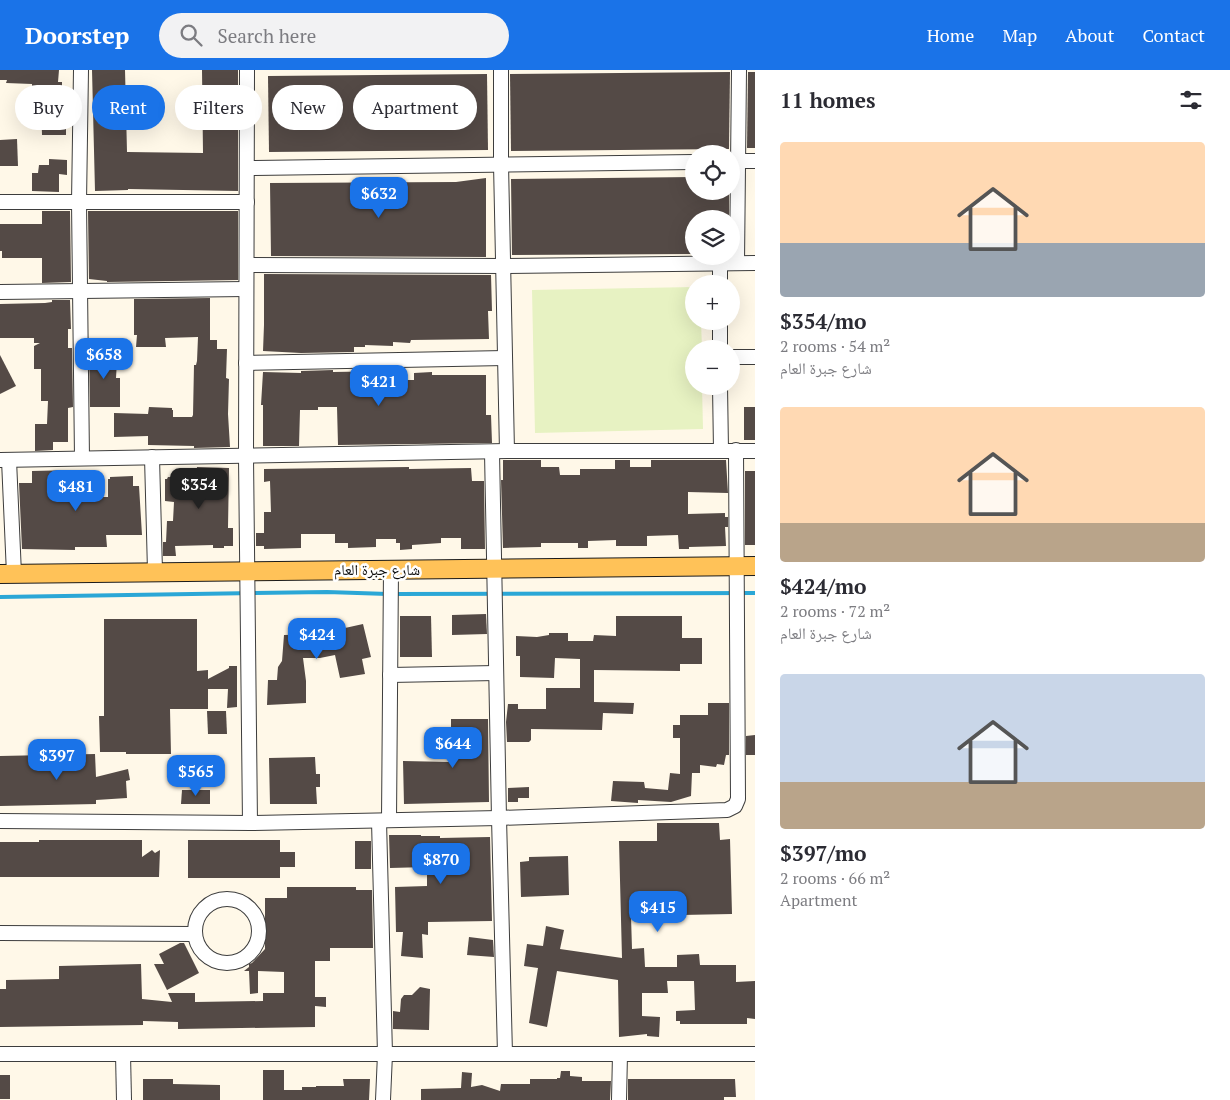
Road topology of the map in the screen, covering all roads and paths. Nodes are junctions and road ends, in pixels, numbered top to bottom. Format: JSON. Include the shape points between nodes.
{"nodes":[{"id":1,"x":81,"y":70,"type":"edge"},
{"id":2,"x":247,"y":70,"type":"edge"},
{"id":3,"x":501,"y":70,"type":"edge"},
{"id":4,"x":739,"y":70,"type":"edge"},
{"id":5,"x":736,"y":145,"type":"edge"},
{"id":6,"x":740,"y":161,"type":"edge"},
{"id":7,"x":755,"y":161,"type":"edge"},
{"id":8,"x":685,"y":162,"type":"edge"},
{"id":9,"x":501,"y":164,"type":"junction"},
{"id":10,"x":247,"y":168,"type":"junction"},
{"id":11,"x":0,"y":202,"type":"edge"},
{"id":12,"x":79,"y":202,"type":"junction"},
{"id":13,"x":247,"y":202,"type":"junction"},
{"id":14,"x":755,"y":262,"type":"edge"},
{"id":15,"x":685,"y":263,"type":"edge"},
{"id":16,"x":740,"y":263,"type":"edge"},
{"id":17,"x":247,"y":265,"type":"junction"},
{"id":18,"x":504,"y":266,"type":"junction"},
{"id":19,"x":246,"y":288,"type":"junction"},
{"id":20,"x":80,"y":291,"type":"junction"},
{"id":21,"x":0,"y":292,"type":"edge"},
{"id":22,"x":740,"y":357,"type":"edge"},
{"id":23,"x":755,"y":357,"type":"edge"},
{"id":24,"x":505,"y":358,"type":"junction"},
{"id":25,"x":246,"y":364,"type":"junction"},
{"id":26,"x":720,"y":395,"type":"edge"},
{"id":27,"x":721,"y":450,"type":"junction"},
{"id":28,"x":736,"y":450,"type":"junction"},
{"id":29,"x":755,"y":450,"type":"edge"},
{"id":30,"x":492,"y":452,"type":"junction"},
{"id":31,"x":507,"y":452,"type":"junction"},
{"id":32,"x":152,"y":457,"type":"junction"},
{"id":33,"x":246,"y":457,"type":"junction"},
{"id":34,"x":82,"y":458,"type":"junction"},
{"id":35,"x":4,"y":460,"type":"edge"},
{"id":36,"x":737,"y":566,"type":"junction"},
{"id":37,"x":755,"y":566,"type":"edge"},
{"id":38,"x":494,"y":568,"type":"junction"},
{"id":39,"x":391,"y":569,"type":"junction"},
{"id":40,"x":247,"y":570,"type":"junction"},
{"id":41,"x":155,"y":571,"type":"junction"},
{"id":42,"x":7,"y":574,"type":"edge"},
{"id":43,"x":496,"y":673,"type":"junction"},
{"id":44,"x":390,"y":675,"type":"junction"},
{"id":45,"x":499,"y":818,"type":"junction"},
{"id":46,"x":384,"y":820,"type":"junction"},
{"id":47,"x":0,"y":821,"type":"edge"},
{"id":48,"x":250,"y":822,"type":"junction"},
{"id":49,"x":0,"y":933,"type":"edge"},
{"id":50,"x":195,"y":934,"type":"junction"},
{"id":51,"x":0,"y":1054,"type":"edge"},
{"id":52,"x":123,"y":1054,"type":"junction"},
{"id":53,"x":385,"y":1054,"type":"junction"},
{"id":54,"x":505,"y":1054,"type":"junction"},
{"id":55,"x":620,"y":1054,"type":"junction"},
{"id":56,"x":755,"y":1054,"type":"edge"},
{"id":57,"x":124,"y":1100,"type":"edge"},
{"id":58,"x":383,"y":1100,"type":"edge"},
{"id":59,"x":619,"y":1100,"type":"edge"}],
"edges":[{"from":1,"to":12,"type":"street"},
{"from":2,"to":10,"type":"street"},
{"from":3,"to":9,"type":"street"},
{"from":4,"to":5,"type":"street"},
{"from":6,"to":7,"type":"street"},
{"from":8,"to":9,"type":"street"},
{"from":9,"to":10,"type":"street"},
{"from":9,"to":18,"type":"street"},
{"from":10,"to":13,"type":"street"},
{"from":11,"to":12,"type":"street"},
{"from":12,"to":13,"type":"street"},
{"from":12,"to":20,"type":"street"},
{"from":13,"to":17,"type":"street"},
{"from":14,"to":16,"type":"street"},
{"from":15,"to":18,"type":"street"},
{"from":17,"to":18,"type":"street"},
{"from":17,"to":19,"type":"street"},
{"from":18,"to":24,"type":"street"},
{"from":19,"to":20,"type":"street"},
{"from":19,"to":25,"type":"street"},
{"from":20,"to":21,"type":"street"},
{"from":20,"to":34,"type":"street"},
{"from":22,"to":23,"type":"street"},
{"from":24,"to":25,"type":"street"},
{"from":24,"to":31,"type":"street"},
{"from":25,"to":33,"type":"street"},
{"from":26,"to":27,"type":"street"},
{"from":27,"to":28,"type":"street"},
{"from":27,"to":31,"type":"street"},
{"from":28,"to":29,"type":"street"},
{"from":28,"to":36,"type":"street"},
{"from":30,"to":31,"type":"street"},
{"from":30,"to":33,"type":"street"},
{"from":30,"to":38,"type":"street"},
{"from":32,"to":33,"type":"street"},
{"from":32,"to":34,"type":"street"},
{"from":32,"to":41,"type":"street"},
{"from":33,"to":40,"type":"street"},
{"from":34,"to":35,"type":"street"},
{"from":35,"to":42,"type":"street"},
{"from":36,"to":37,"type":"main road","name":"شارع جبرة العام"},
{"from":36,"to":38,"type":"main road","name":"شارع جبرة العام"},
{"from":36,"to":45,"type":"street","via":[[738,799],[735,806],[727,810]]},
{"from":38,"to":39,"type":"main road","name":"شارع جبرة العام"},
{"from":38,"to":43,"type":"street"},
{"from":39,"to":40,"type":"main road","name":"شارع جبرة العام"},
{"from":39,"to":44,"type":"street"},
{"from":40,"to":41,"type":"main road","name":"شارع جبرة العام"},
{"from":40,"to":48,"type":"street"},
{"from":41,"to":42,"type":"main road","name":"شارع جبرة العام"},
{"from":43,"to":44,"type":"street"},
{"from":43,"to":45,"type":"street"},
{"from":44,"to":46,"type":"street"},
{"from":45,"to":46,"type":"street"},
{"from":45,"to":54,"type":"street"},
{"from":46,"to":48,"type":"street"},
{"from":46,"to":53,"type":"street"},
{"from":47,"to":48,"type":"street"},
{"from":49,"to":50,"type":"street"},
{"from":50,"to":50,"type":"street","via":[[208,957],[226,963],[235,962],[250,953],[256,946],[259,928],[257,919],[246,905],[229,899],[204,908]]},
{"from":51,"to":52,"type":"street"},
{"from":52,"to":53,"type":"street"},
{"from":52,"to":57,"type":"street"},
{"from":53,"to":54,"type":"street"},
{"from":53,"to":58,"type":"street"},
{"from":54,"to":55,"type":"street"},
{"from":55,"to":56,"type":"street"},
{"from":55,"to":59,"type":"street"}]}
